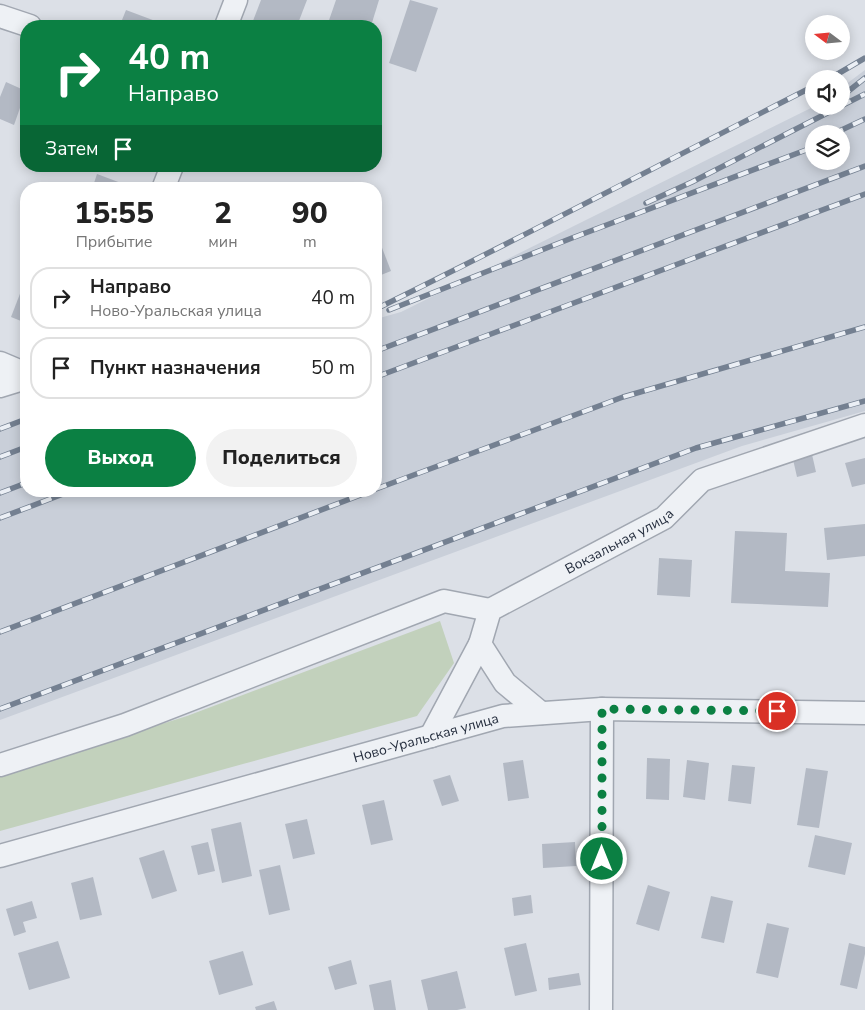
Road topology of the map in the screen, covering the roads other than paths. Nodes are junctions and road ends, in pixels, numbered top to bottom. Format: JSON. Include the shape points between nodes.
{"nodes":[{"id":1,"x":236,"y":0,"type":"edge"},
{"id":2,"x":0,"y":16,"type":"edge"},
{"id":3,"x":228,"y":20,"type":"edge"},
{"id":4,"x":20,"y":23,"type":"edge"},
{"id":5,"x":0,"y":363,"type":"edge"},
{"id":6,"x":20,"y":373,"type":"edge"},
{"id":7,"x":20,"y":378,"type":"edge"},
{"id":8,"x":0,"y":386,"type":"edge"},
{"id":9,"x":865,"y":425,"type":"edge"},
{"id":10,"x":490,"y":610,"type":"junction"},
{"id":11,"x":480,"y":644,"type":"junction"},
{"id":12,"x":602,"y":709,"type":"junction"},
{"id":13,"x":862,"y":709,"type":"edge"},
{"id":14,"x":542,"y":714,"type":"junction"},
{"id":15,"x":431,"y":736,"type":"junction"},
{"id":16,"x":0,"y":765,"type":"edge"},
{"id":17,"x":0,"y":856,"type":"edge"},
{"id":18,"x":601,"y":1010,"type":"edge"}],
"edges":[{"from":1,"to":3,"type":"street"},
{"from":2,"to":4,"type":"street"},
{"from":5,"to":6,"type":"street"},
{"from":7,"to":8,"type":"street"},
{"from":9,"to":10,"type":"street","name":"Вокзальная улица","via":[[702,480],[664,518]]},
{"from":10,"to":11,"type":"street"},
{"from":10,"to":16,"type":"street","via":[[444,601],[125,724]]},
{"from":11,"to":14,"type":"street","via":[[505,683]]},
{"from":11,"to":15,"type":"street"},
{"from":12,"to":13,"type":"street","name":"Ново-Уральская улица"},
{"from":12,"to":14,"type":"street","name":"Ново-Уральская улица"},
{"from":12,"to":18,"type":"street"},
{"from":14,"to":15,"type":"street","name":"Ново-Уральская улица","via":[[503,716]]},
{"from":15,"to":17,"type":"street","name":"Ново-Уральская улица"}]}
